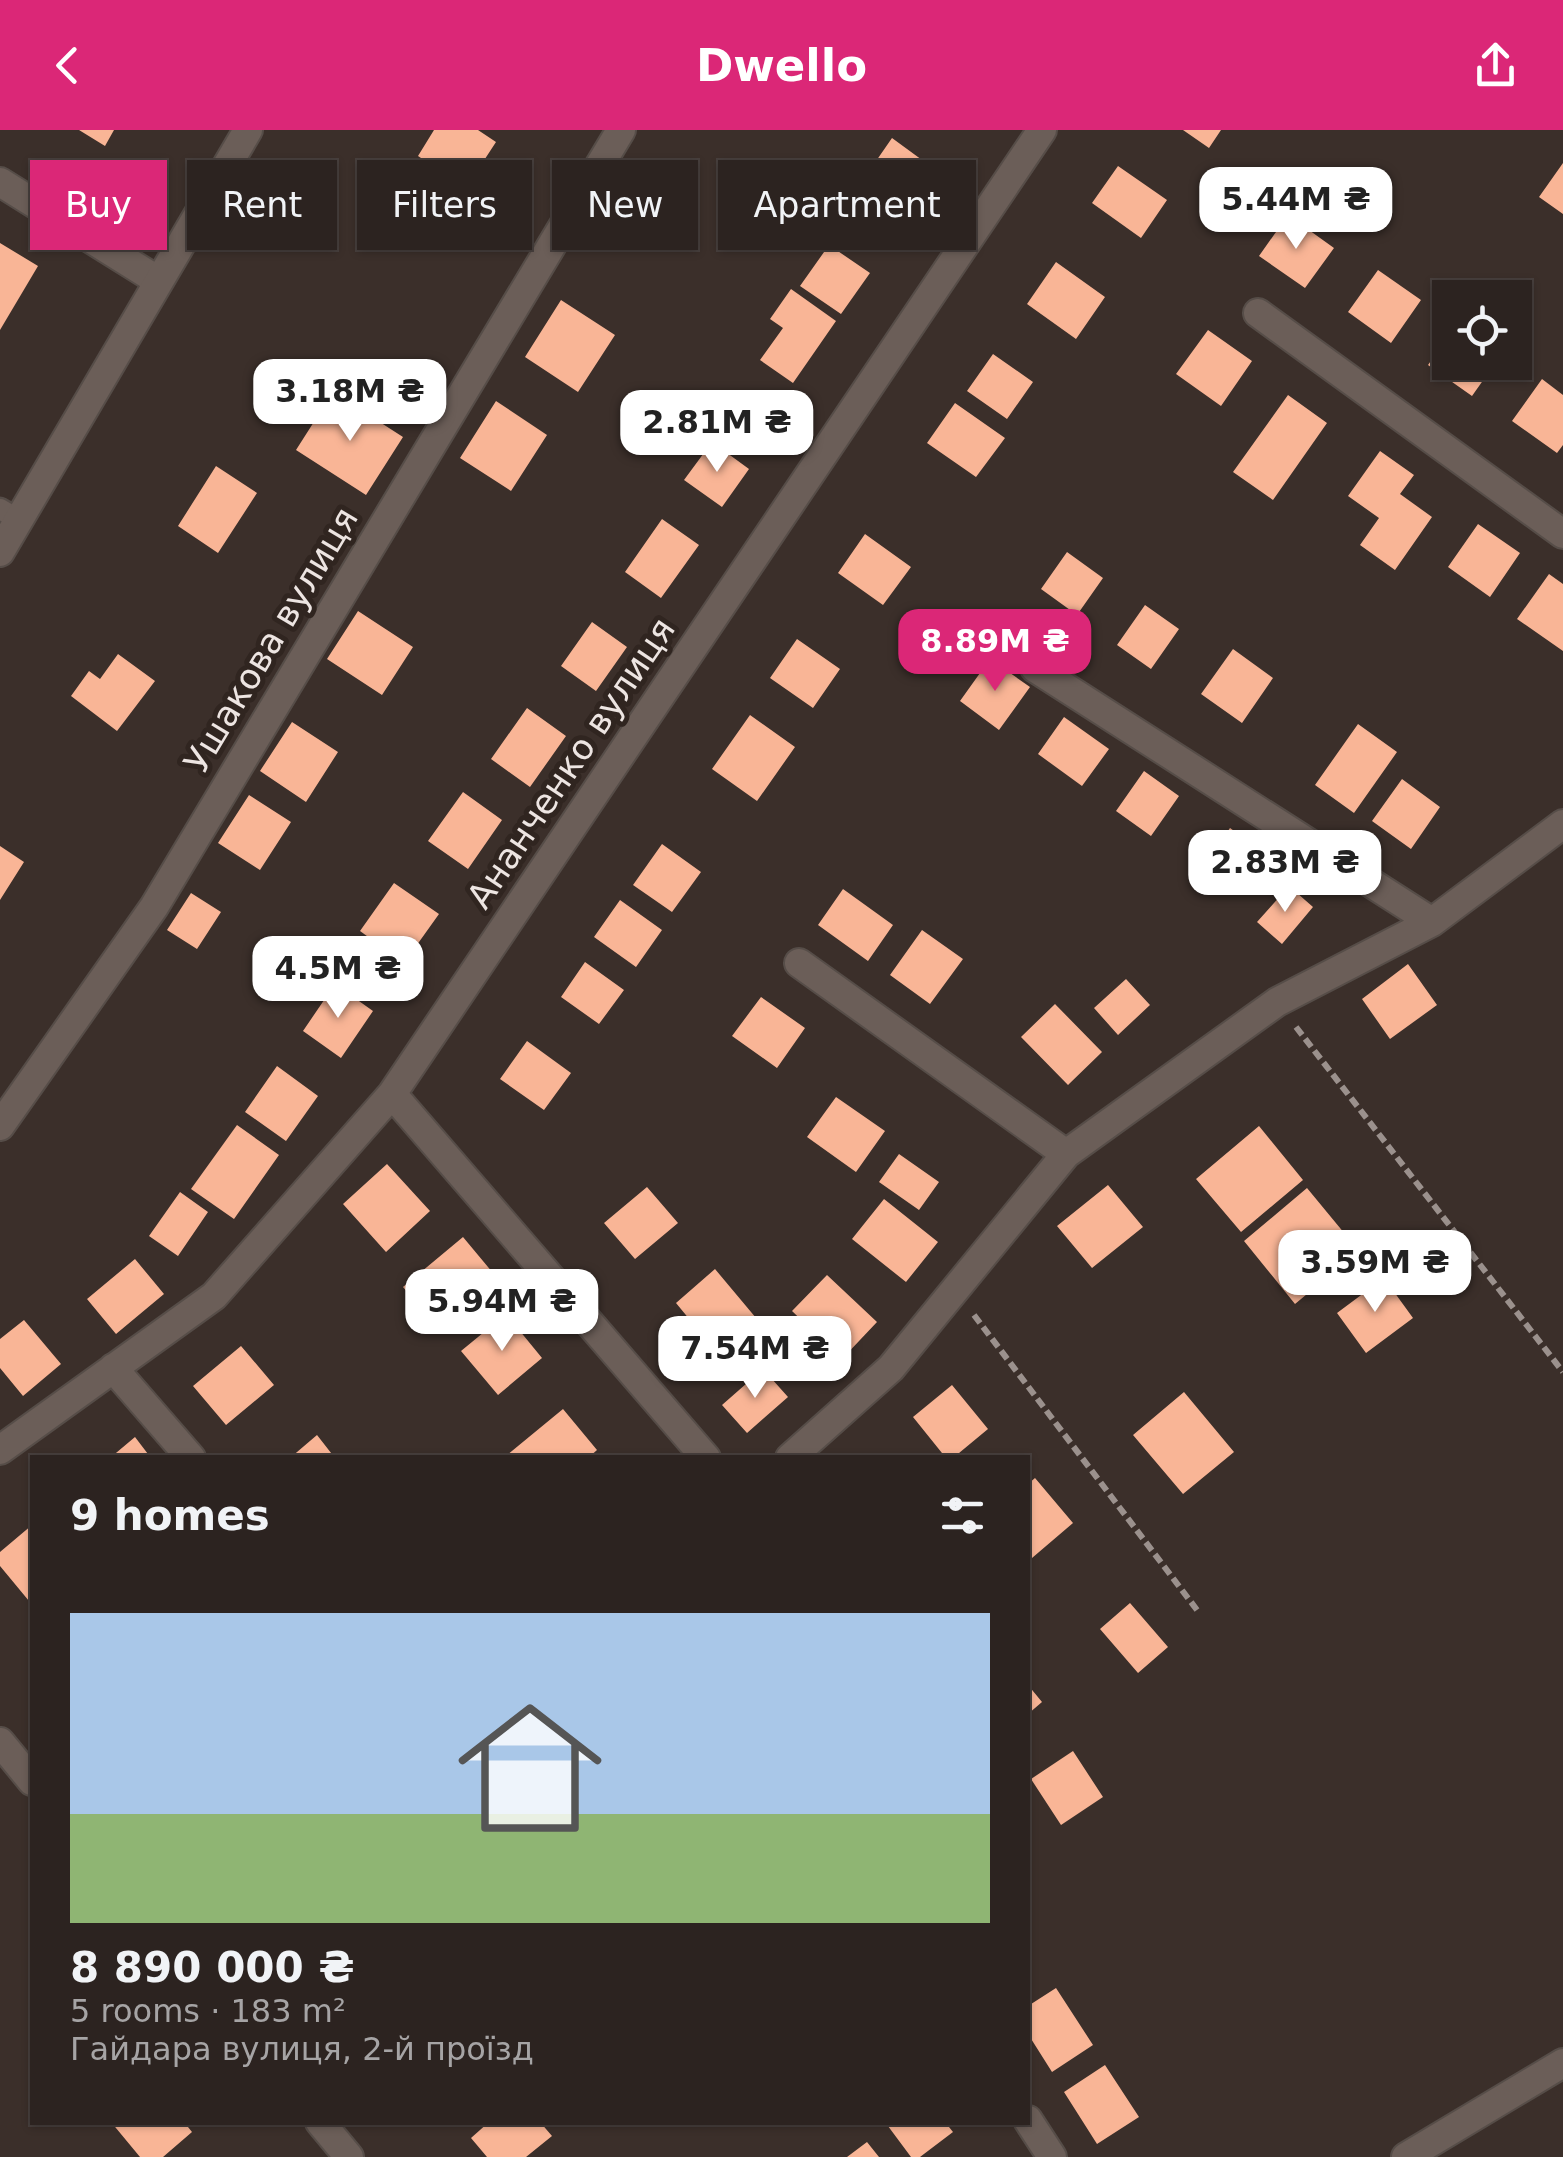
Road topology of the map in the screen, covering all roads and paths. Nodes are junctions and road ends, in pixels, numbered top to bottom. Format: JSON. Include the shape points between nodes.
{"nodes":[{"id":1,"x":248,"y":130,"type":"edge"},
{"id":2,"x":621,"y":130,"type":"edge"},
{"id":3,"x":1042,"y":130,"type":"edge"},
{"id":4,"x":0,"y":182,"type":"edge"},
{"id":5,"x":157,"y":280,"type":"junction"},
{"id":6,"x":1258,"y":313,"type":"dead end"},
{"id":7,"x":9,"y":515,"type":"edge"},
{"id":8,"x":1563,"y":534,"type":"edge"},
{"id":9,"x":0,"y":552,"type":"edge"},
{"id":10,"x":1036,"y":668,"type":"dead end"},
{"id":11,"x":1563,"y":824,"type":"edge"},
{"id":12,"x":1432,"y":922,"type":"junction"},
{"id":13,"x":800,"y":963,"type":"dead end"},
{"id":14,"x":1277,"y":1002,"type":"junction"},
{"id":15,"x":392,"y":1094,"type":"junction"},
{"id":16,"x":0,"y":1126,"type":"edge"},
{"id":17,"x":1066,"y":1154,"type":"junction"},
{"id":18,"x":955,"y":1290,"type":"junction"},
{"id":19,"x":113,"y":1368,"type":"junction"},
{"id":20,"x":1563,"y":1372,"type":"edge"},
{"id":21,"x":0,"y":1450,"type":"edge"},
{"id":22,"x":188,"y":1455,"type":"edge"},
{"id":23,"x":703,"y":1455,"type":"edge"},
{"id":24,"x":793,"y":1455,"type":"edge"},
{"id":25,"x":1197,"y":1610,"type":"dead end"},
{"id":26,"x":0,"y":1742,"type":"edge"},
{"id":27,"x":30,"y":1779,"type":"edge"},
{"id":28,"x":1563,"y":2063,"type":"edge"},
{"id":29,"x":1030,"y":2123,"type":"edge"},
{"id":30,"x":322,"y":2125,"type":"edge"},
{"id":31,"x":349,"y":2157,"type":"edge"},
{"id":32,"x":1052,"y":2157,"type":"edge"},
{"id":33,"x":1406,"y":2157,"type":"edge"}],
"edges":[{"from":1,"to":5,"type":"street"},
{"from":2,"to":16,"type":"street","name":"Ушакова вулиця","via":[[154,907]]},
{"from":3,"to":15,"type":"street","name":"Ананченко вулиця"},
{"from":4,"to":5,"type":"street"},
{"from":5,"to":7,"type":"street"},
{"from":6,"to":8,"type":"street"},
{"from":7,"to":9,"type":"street"},
{"from":10,"to":12,"type":"street"},
{"from":11,"to":12,"type":"street"},
{"from":12,"to":14,"type":"street"},
{"from":13,"to":17,"type":"street"},
{"from":14,"to":17,"type":"street"},
{"from":14,"to":20,"type":"path"},
{"from":15,"to":19,"type":"street","name":"Ананченко вулиця","via":[[214,1296]]},
{"from":15,"to":23,"type":"street"},
{"from":17,"to":18,"type":"street"},
{"from":18,"to":24,"type":"street","via":[[891,1368]]},
{"from":18,"to":25,"type":"path"},
{"from":19,"to":21,"type":"street","name":"Ананченко вулиця"},
{"from":19,"to":22,"type":"street"},
{"from":26,"to":27,"type":"street"},
{"from":28,"to":33,"type":"street"},
{"from":29,"to":32,"type":"street"},
{"from":30,"to":31,"type":"street"}]}
